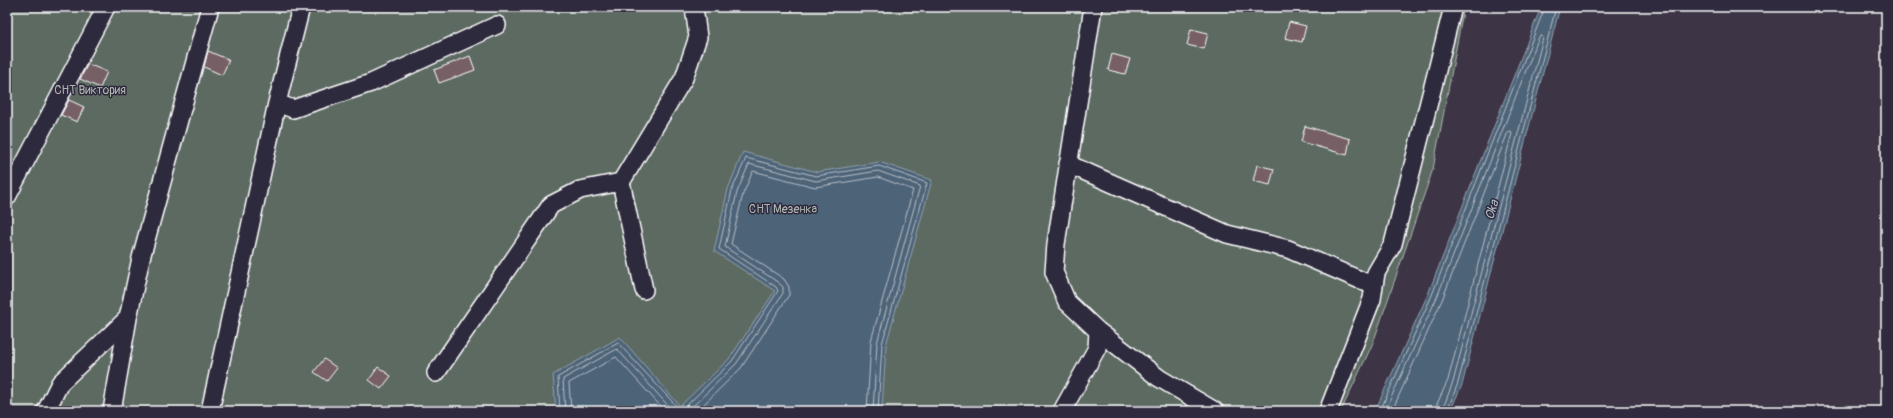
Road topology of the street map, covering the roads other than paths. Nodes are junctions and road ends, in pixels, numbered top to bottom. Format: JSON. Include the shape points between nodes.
{"nodes":[{"id":1,"x":106,"y":7,"type":"edge"},
{"id":2,"x":210,"y":7,"type":"edge"},
{"id":3,"x":301,"y":7,"type":"edge"},
{"id":4,"x":694,"y":7,"type":"edge"},
{"id":5,"x":1093,"y":7,"type":"edge"},
{"id":6,"x":1453,"y":7,"type":"edge"},
{"id":7,"x":497,"y":26,"type":"dead end"},
{"id":8,"x":277,"y":103,"type":"junction"},
{"id":9,"x":1068,"y":164,"type":"junction"},
{"id":10,"x":621,"y":182,"type":"junction"},
{"id":11,"x":7,"y":196,"type":"edge"},
{"id":12,"x":644,"y":290,"type":"dead end"},
{"id":13,"x":1373,"y":292,"type":"junction"},
{"id":14,"x":128,"y":318,"type":"junction"},
{"id":15,"x":1098,"y":331,"type":"junction"},
{"id":16,"x":436,"y":373,"type":"dead end"},
{"id":17,"x":1195,"y":405,"type":"edge"},
{"id":18,"x":46,"y":411,"type":"edge"},
{"id":19,"x":112,"y":411,"type":"edge"},
{"id":20,"x":210,"y":411,"type":"edge"},
{"id":21,"x":1062,"y":411,"type":"edge"},
{"id":22,"x":1215,"y":411,"type":"edge"},
{"id":23,"x":1328,"y":411,"type":"edge"}],
"edges":[{"from":1,"to":11,"type":"street"},
{"from":2,"to":14,"type":"street","via":[[141,258]]},
{"from":3,"to":8,"type":"street"},
{"from":4,"to":10,"type":"street","via":[[698,37],[684,78]]},
{"from":5,"to":9,"type":"street"},
{"from":6,"to":13,"type":"street","via":[[1393,244],[1376,272]]},
{"from":7,"to":8,"type":"street","via":[[371,83],[293,108]]},
{"from":8,"to":20,"type":"street"},
{"from":9,"to":13,"type":"street","via":[[1227,234],[1288,249]]},
{"from":9,"to":15,"type":"street","via":[[1054,272],[1067,302]]},
{"from":10,"to":12,"type":"street"},
{"from":10,"to":16,"type":"street","via":[[580,190],[551,204]]},
{"from":13,"to":23,"type":"street"},
{"from":14,"to":18,"type":"street","via":[[60,383]]},
{"from":14,"to":19,"type":"street"},
{"from":15,"to":17,"type":"street"},
{"from":15,"to":21,"type":"street","via":[[1098,348]]},
{"from":17,"to":22,"type":"street"}]}
